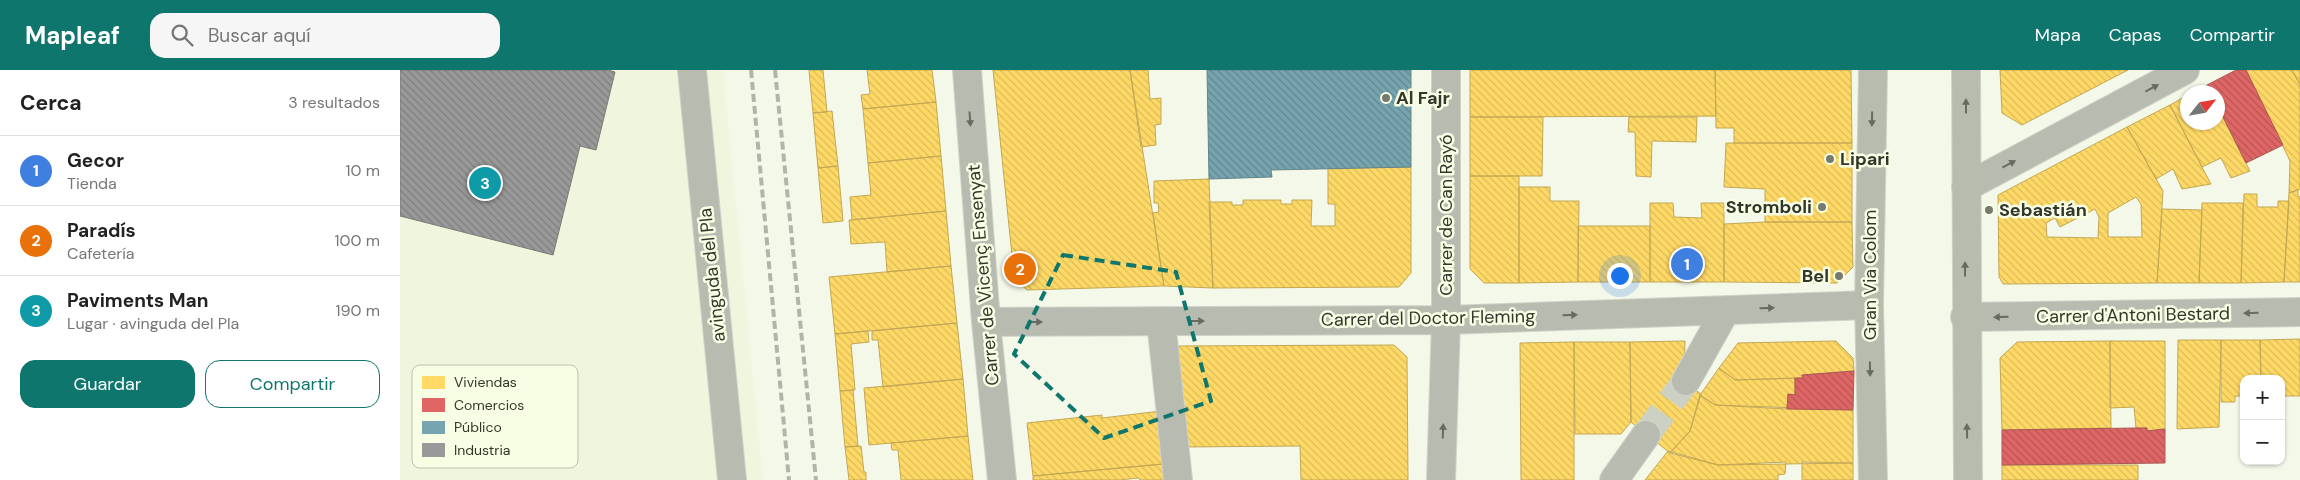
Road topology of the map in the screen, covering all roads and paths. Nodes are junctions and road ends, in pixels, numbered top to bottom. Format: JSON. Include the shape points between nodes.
{"nodes":[{"id":1,"x":692,"y":70,"type":"edge"},
{"id":2,"x":967,"y":70,"type":"edge"},
{"id":3,"x":1446,"y":70,"type":"edge"},
{"id":4,"x":1873,"y":70,"type":"edge"},
{"id":5,"x":1966,"y":70,"type":"edge"},
{"id":6,"x":2185,"y":70,"type":"edge"},
{"id":7,"x":1966,"y":187,"type":"junction"},
{"id":8,"x":1869,"y":304,"type":"junction"},
{"id":9,"x":1726,"y":310,"type":"junction"},
{"id":10,"x":2300,"y":312,"type":"edge"},
{"id":11,"x":1965,"y":317,"type":"junction"},
{"id":12,"x":1446,"y":320,"type":"junction"},
{"id":13,"x":1161,"y":321,"type":"junction"},
{"id":14,"x":986,"y":322,"type":"junction"},
{"id":15,"x":1686,"y":382,"type":"tunnel mouth"},
{"id":16,"x":1646,"y":435,"type":"tunnel mouth"},
{"id":17,"x":732,"y":480,"type":"edge"},
{"id":18,"x":1002,"y":480,"type":"edge"},
{"id":19,"x":1178,"y":480,"type":"edge"},
{"id":20,"x":1442,"y":480,"type":"edge"},
{"id":21,"x":1614,"y":480,"type":"edge"},
{"id":22,"x":1872,"y":480,"type":"edge"},
{"id":23,"x":1968,"y":480,"type":"edge"}],
"edges":[{"from":1,"to":17,"type":"street","name":"avinguda del Pla"},
{"from":2,"to":14,"type":"street","name":"Carrer de Vicenç Ensenyat","one_way":true},
{"from":3,"to":12,"type":"street","name":"Carrer de Can Rayó"},
{"from":4,"to":8,"type":"main road","name":"Gran Via Colom","one_way":true},
{"from":7,"to":5,"type":"main road","one_way":true},
{"from":7,"to":6,"type":"street","one_way":true},
{"from":11,"to":7,"type":"main road","one_way":true},
{"from":9,"to":8,"type":"street","name":"Carrer del Doctor Fleming","one_way":true},
{"from":8,"to":22,"type":"main road","name":"Gran Via Colom","one_way":true},
{"from":12,"to":9,"type":"street","name":"Carrer del Doctor Fleming","one_way":true},
{"from":9,"to":15,"type":"street"},
{"from":10,"to":11,"type":"street","name":"Carrer d'Antoni Bestard","one_way":true},
{"from":23,"to":11,"type":"main road","one_way":true},
{"from":13,"to":12,"type":"street","name":"Carrer del Doctor Fleming","one_way":true},
{"from":20,"to":12,"type":"street","name":"Carrer de Can Rayó","one_way":true},
{"from":14,"to":13,"type":"street","name":"Carrer del Doctor Fleming","one_way":true},
{"from":13,"to":19,"type":"street"},
{"from":14,"to":18,"type":"street","name":"Carrer de Vicenç Ensenyat"},
{"from":16,"to":21,"type":"street"}]}
